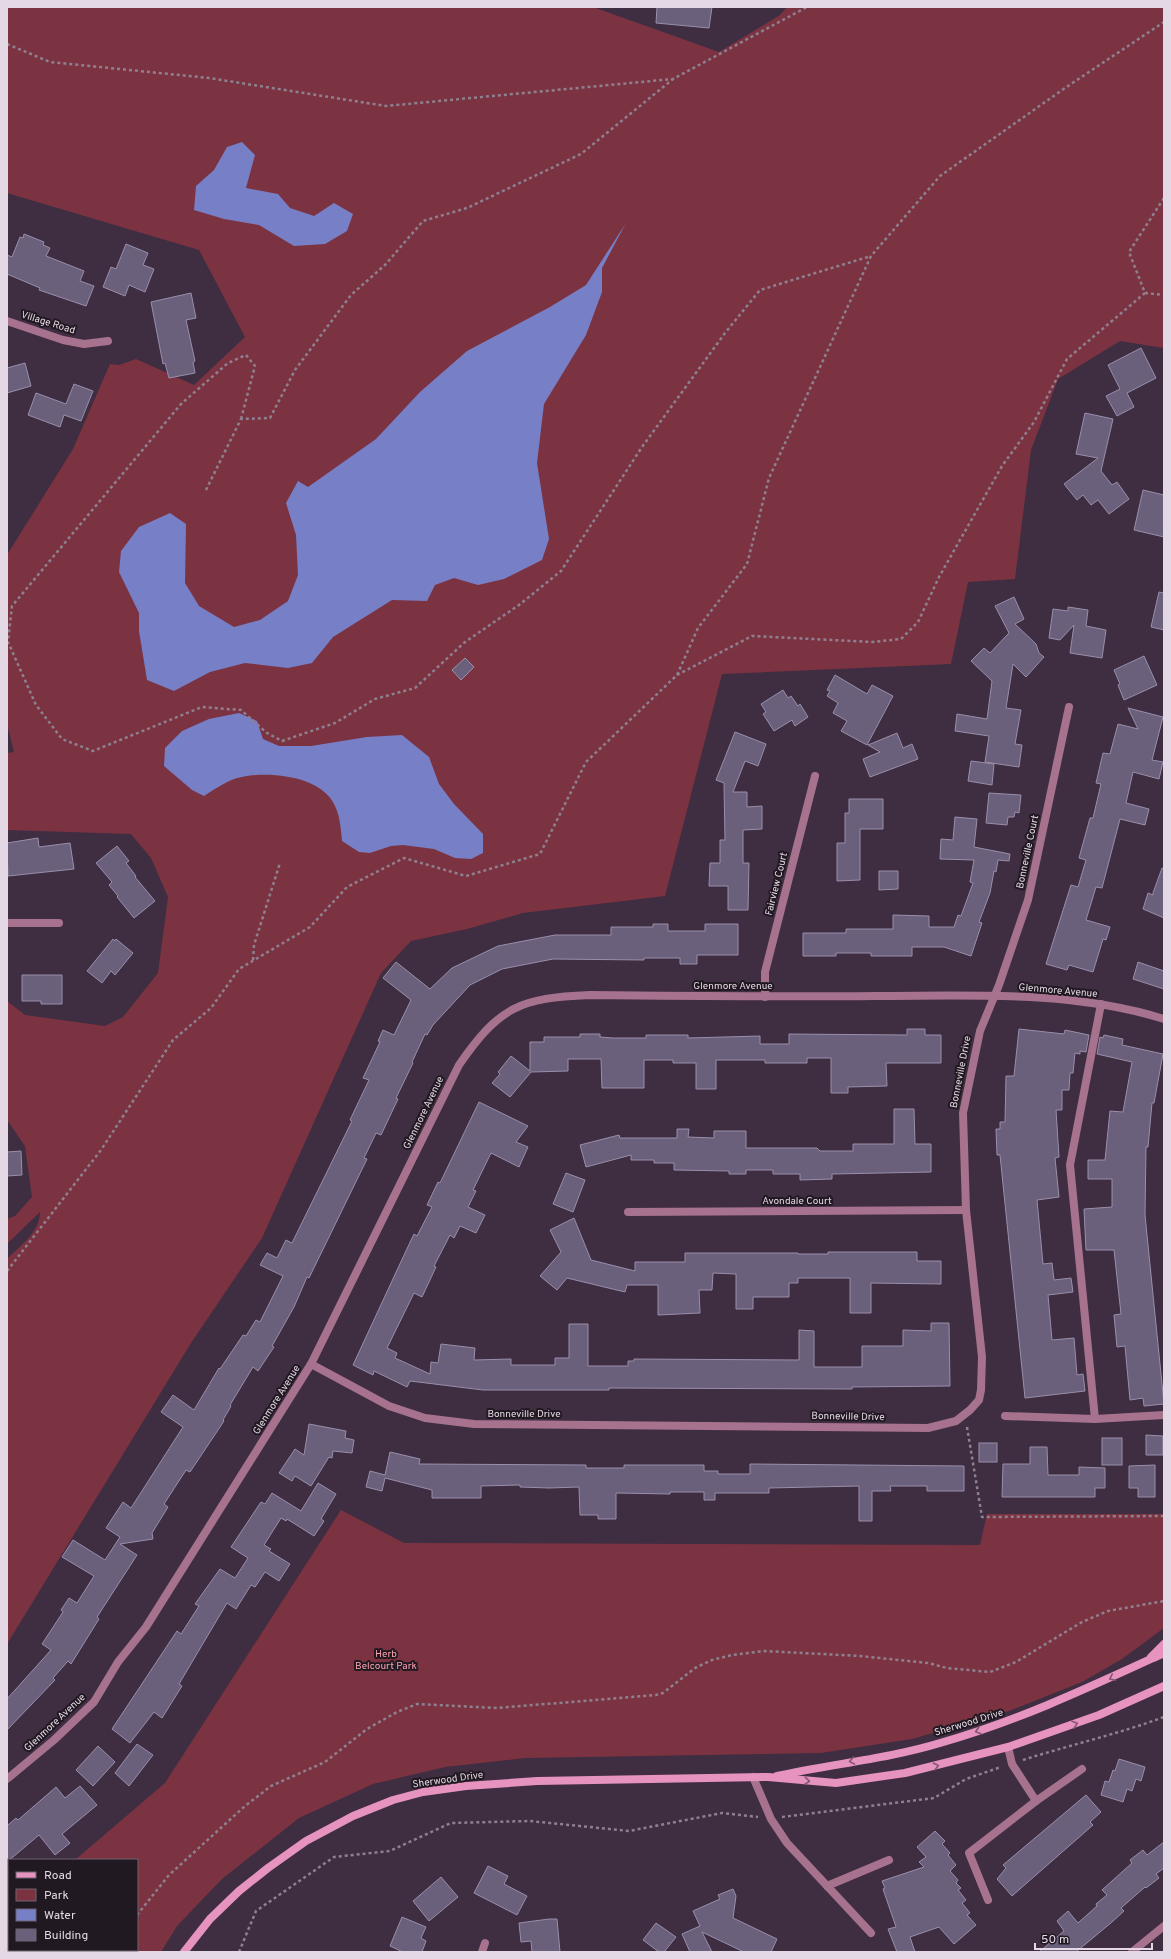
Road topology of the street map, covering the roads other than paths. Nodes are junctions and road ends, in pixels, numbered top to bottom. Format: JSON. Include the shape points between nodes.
{"nodes":[{"id":1,"x":7,"y":321,"type":"edge"},
{"id":2,"x":108,"y":341,"type":"dead end"},
{"id":3,"x":1068,"y":707,"type":"dead end"},
{"id":4,"x":815,"y":776,"type":"dead end"},
{"id":5,"x":7,"y":923,"type":"edge"},
{"id":6,"x":59,"y":923,"type":"dead end"},
{"id":7,"x":992,"y":996,"type":"junction"},
{"id":8,"x":765,"y":997,"type":"junction"},
{"id":9,"x":1101,"y":1004,"type":"junction"},
{"id":10,"x":1164,"y":1019,"type":"edge"},
{"id":11,"x":966,"y":1210,"type":"junction"},
{"id":12,"x":628,"y":1212,"type":"dead end"},
{"id":13,"x":312,"y":1364,"type":"junction"},
{"id":14,"x":1164,"y":1415,"type":"edge"},
{"id":15,"x":1005,"y":1416,"type":"dead end"},
{"id":16,"x":1094,"y":1419,"type":"junction"},
{"id":17,"x":1164,"y":1644,"type":"edge"},
{"id":18,"x":1164,"y":1653,"type":"edge"},
{"id":19,"x":1147,"y":1661,"type":"junction"},
{"id":20,"x":1164,"y":1686,"type":"edge"},
{"id":21,"x":1008,"y":1747,"type":"junction"},
{"id":22,"x":1082,"y":1769,"type":"dead end"},
{"id":23,"x":753,"y":1777,"type":"junction"},
{"id":24,"x":768,"y":1777,"type":"junction"},
{"id":25,"x":7,"y":1779,"type":"edge"},
{"id":26,"x":1036,"y":1802,"type":"junction"},
{"id":27,"x":889,"y":1860,"type":"dead end"},
{"id":28,"x":827,"y":1886,"type":"junction"},
{"id":29,"x":988,"y":1900,"type":"dead end"},
{"id":30,"x":1164,"y":1926,"type":"edge"},
{"id":31,"x":871,"y":1933,"type":"dead end"},
{"id":32,"x":485,"y":1943,"type":"dead end"},
{"id":33,"x":184,"y":1952,"type":"edge"},
{"id":34,"x":482,"y":1952,"type":"edge"},
{"id":35,"x":1132,"y":1952,"type":"edge"}],
"edges":[{"from":1,"to":2,"type":"street","name":"Village Road","via":[[63,340],[84,344]]},
{"from":3,"to":7,"type":"street","name":"Bonneville Court","via":[[1028,900]]},
{"from":4,"to":8,"type":"street","name":"Fairview Court","via":[[765,972]]},
{"from":5,"to":6,"type":"street"},
{"from":7,"to":8,"type":"street","name":"Glenmore Avenue"},
{"from":7,"to":9,"type":"street","name":"Glenmore Avenue"},
{"from":7,"to":11,"type":"street","name":"Bonneville Drive","via":[[980,1030],[963,1113]]},
{"from":8,"to":13,"type":"street","name":"Glenmore Avenue","via":[[552,997],[520,1005],[496,1019],[477,1039],[459,1065]]},
{"from":9,"to":10,"type":"street","name":"Glenmore Avenue"},
{"from":9,"to":16,"type":"street","via":[[1070,1165]]},
{"from":11,"to":12,"type":"street","name":"Avondale Court"},
{"from":11,"to":13,"type":"street","name":"Bonneville Drive","via":[[982,1357],[981,1390],[979,1400],[956,1421],[928,1428],[474,1424],[425,1418],[389,1406]]},
{"from":13,"to":25,"type":"street","name":"Glenmore Avenue","via":[[146,1626],[118,1662],[94,1702]]},
{"from":14,"to":16,"type":"street"},
{"from":15,"to":16,"type":"street"},
{"from":17,"to":19,"type":"main road"},
{"from":18,"to":19,"type":"main road","name":"Sherwood Drive"},
{"from":19,"to":24,"type":"main road","name":"Sherwood Drive","one_way":true,"via":[[1010,1721],[938,1744]]},
{"from":21,"to":20,"type":"main road","name":"Sherwood Drive","one_way":true,"via":[[1099,1715]]},
{"from":24,"to":21,"type":"main road","name":"Sherwood Drive","one_way":true,"via":[[836,1783],[905,1773]]},
{"from":21,"to":26,"type":"street","via":[[1012,1764]]},
{"from":22,"to":26,"type":"street"},
{"from":23,"to":24,"type":"main road","name":"Sherwood Drive"},
{"from":23,"to":28,"type":"street","via":[[771,1819],[787,1843]]},
{"from":23,"to":33,"type":"main road","name":"Sherwood Drive","via":[[537,1781],[466,1786],[423,1792],[393,1800],[353,1816],[306,1842],[268,1868],[210,1919]]},
{"from":26,"to":29,"type":"street","via":[[969,1853]]},
{"from":27,"to":28,"type":"street"},
{"from":28,"to":31,"type":"street"},
{"from":30,"to":35,"type":"street"},
{"from":32,"to":34,"type":"street"}]}
